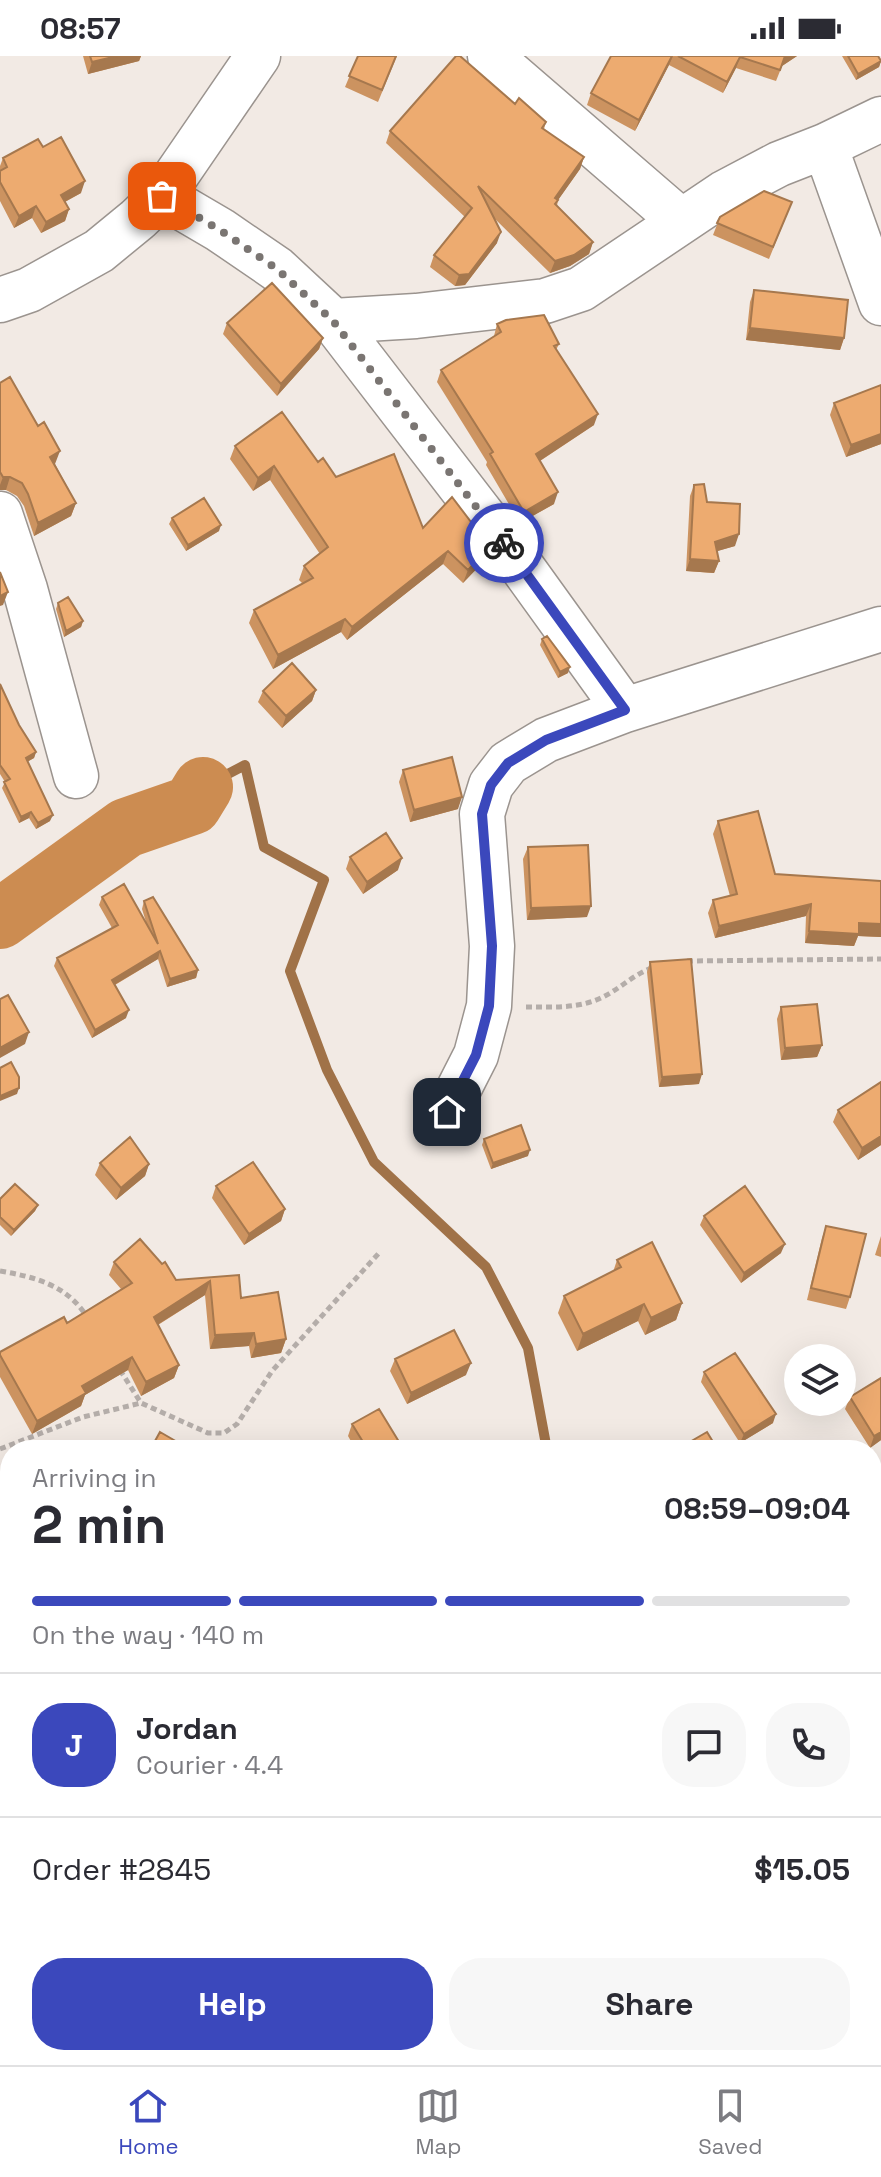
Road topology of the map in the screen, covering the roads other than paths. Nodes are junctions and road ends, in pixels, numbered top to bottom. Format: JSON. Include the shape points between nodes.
{"nodes":[{"id":1,"x":258,"y":56,"type":"edge"},
{"id":2,"x":490,"y":56,"type":"edge"},
{"id":3,"x":881,"y":119,"type":"edge"},
{"id":4,"x":825,"y":146,"type":"junction"},
{"id":5,"x":162,"y":196,"type":"junction"},
{"id":6,"x":681,"y":221,"type":"junction"},
{"id":7,"x":0,"y":300,"type":"edge"},
{"id":8,"x":881,"y":303,"type":"edge"},
{"id":9,"x":333,"y":321,"type":"junction"},
{"id":10,"x":0,"y":514,"type":"edge"},
{"id":11,"x":881,"y":629,"type":"edge"},
{"id":12,"x":625,"y":710,"type":"junction"},
{"id":13,"x":76,"y":776,"type":"dead end"},
{"id":14,"x":447,"y":1112,"type":"dead end"}],
"edges":[{"from":1,"to":5,"type":"street"},
{"from":2,"to":6,"type":"street"},
{"from":3,"to":4,"type":"street"},
{"from":4,"to":6,"type":"street","via":[[779,164]]},
{"from":4,"to":8,"type":"street"},
{"from":5,"to":7,"type":"street","via":[[99,251]]},
{"from":5,"to":9,"type":"street","via":[[277,269]]},
{"from":6,"to":9,"type":"street","via":[[581,289],[545,301]]},
{"from":9,"to":12,"type":"street"},
{"from":10,"to":13,"type":"street"},
{"from":11,"to":12,"type":"street"},
{"from":12,"to":14,"type":"street","via":[[546,740],[508,763],[491,785],[482,814],[492,946],[489,1006],[476,1055]]}]}
